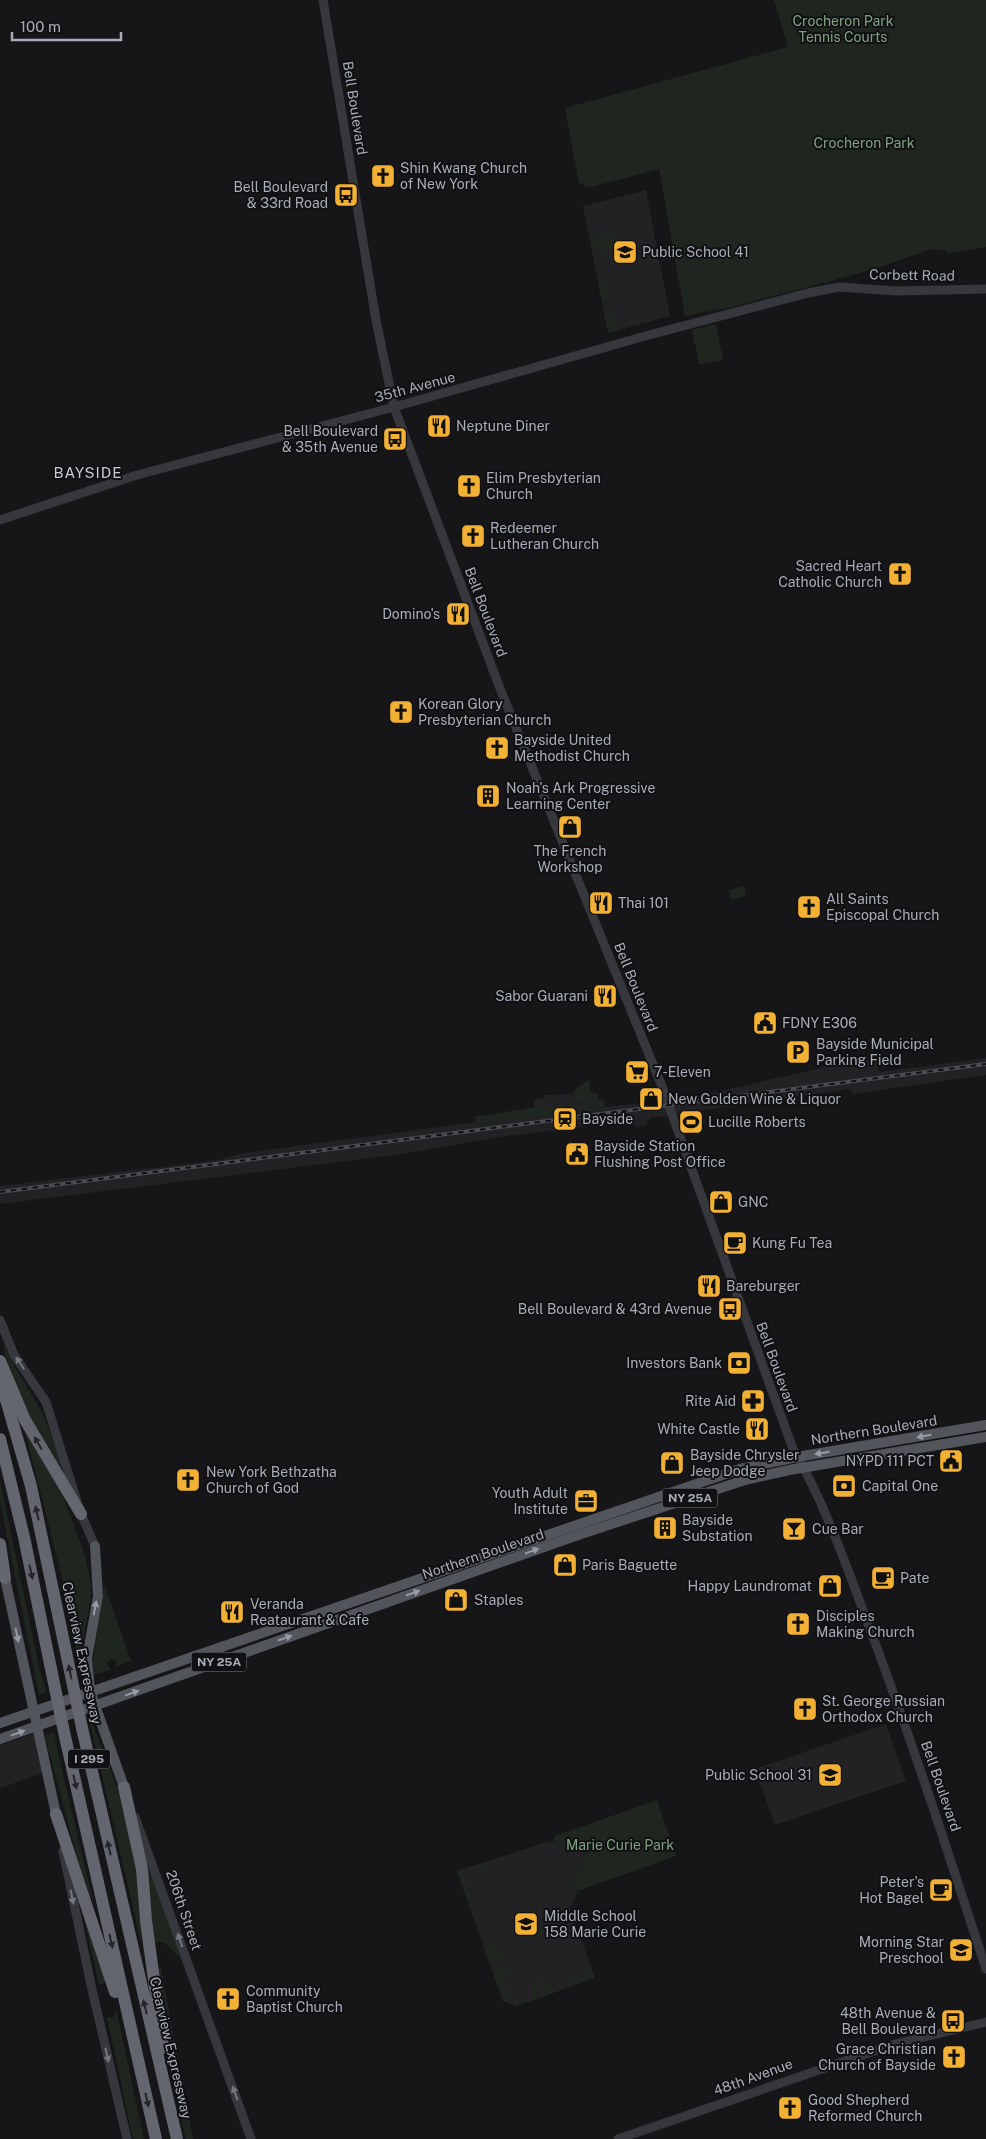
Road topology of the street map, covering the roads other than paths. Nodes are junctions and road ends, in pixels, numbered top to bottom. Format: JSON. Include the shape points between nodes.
{"nodes":[{"id":1,"x":323,"y":0,"type":"edge"},
{"id":2,"x":839,"y":287,"type":"joint"},
{"id":3,"x":986,"y":289,"type":"edge"},
{"id":4,"x":394,"y":407,"type":"junction"},
{"id":5,"x":0,"y":520,"type":"edge"},
{"id":6,"x":0,"y":1320,"type":"edge"},
{"id":7,"x":0,"y":1361,"type":"edge"},
{"id":8,"x":0,"y":1379,"type":"edge"},
{"id":9,"x":986,"y":1425,"type":"edge"},
{"id":10,"x":986,"y":1437,"type":"edge"},
{"id":11,"x":0,"y":1440,"type":"edge"},
{"id":12,"x":797,"y":1457,"type":"junction"},
{"id":13,"x":804,"y":1468,"type":"junction"},
{"id":14,"x":82,"y":1514,"type":"junction"},
{"id":15,"x":0,"y":1544,"type":"edge"},
{"id":16,"x":94,"y":1546,"type":"joint"},
{"id":17,"x":0,"y":1561,"type":"edge"},
{"id":18,"x":5,"y":1578,"type":"junction"},
{"id":19,"x":87,"y":1693,"type":"junction"},
{"id":20,"x":91,"y":1707,"type":"junction"},
{"id":21,"x":34,"y":1719,"type":"junction"},
{"id":22,"x":0,"y":1723,"type":"edge"},
{"id":23,"x":0,"y":1740,"type":"edge"},
{"id":24,"x":124,"y":1787,"type":"junction"},
{"id":25,"x":56,"y":1814,"type":"junction"},
{"id":26,"x":986,"y":1969,"type":"edge"},
{"id":27,"x":986,"y":2022,"type":"edge"},
{"id":28,"x":139,"y":2068,"type":"junction"},
{"id":29,"x":127,"y":2139,"type":"edge"},
{"id":30,"x":156,"y":2139,"type":"edge"},
{"id":31,"x":177,"y":2139,"type":"edge"},
{"id":32,"x":251,"y":2139,"type":"edge"},
{"id":33,"x":618,"y":2139,"type":"edge"}],
"edges":[{"from":1,"to":4,"type":"street","name":"Bell Boulevard"},
{"from":2,"to":3,"type":"street","name":"Corbett Road","via":[[896,291]]},
{"from":2,"to":4,"type":"street","name":"35th Avenue","via":[[673,328]]},
{"from":4,"to":5,"type":"street","name":"35th Avenue","via":[[144,472]]},
{"from":4,"to":12,"type":"street","name":"Bell Boulevard","via":[[501,691],[667,1099]]},
{"from":14,"to":6,"type":"street","one_way":true,"via":[[46,1402],[14,1355]]},
{"from":14,"to":7,"type":"highway","one_way":true,"via":[[25,1420]]},
{"from":31,"to":8,"type":"highway","name":"Clearview Expressway","number":"I 295","one_way":true,"via":[[86,1747],[31,1486]]},
{"from":9,"to":12,"type":"main road","name":"Northern Boulevard","one_way":true},
{"from":10,"to":13,"type":"main road","name":"Northern Boulevard"},
{"from":11,"to":28,"type":"highway","number":"I 295","one_way":true},
{"from":12,"to":13,"type":"street","name":"Bell Boulevard"},
{"from":12,"to":19,"type":"main road","name":"Northern Boulevard","via":[[740,1469]]},
{"from":20,"to":13,"type":"main road","name":"Northern Boulevard","number":"NY 25A","one_way":true,"via":[[590,1531],[745,1480]]},
{"from":13,"to":26,"type":"street","name":"Bell Boulevard","via":[[816,1491],[898,1705]]},
{"from":14,"to":16,"type":"street"},
{"from":15,"to":18,"type":"highway"},
{"from":19,"to":16,"type":"main road","name":"206th Street","one_way":true,"via":[[87,1658],[98,1596]]},
{"from":17,"to":18,"type":"street"},
{"from":18,"to":21,"type":"main road","one_way":true},
{"from":19,"to":20,"type":"main road","name":"206th Street"},
{"from":19,"to":21,"type":"main road","name":"Northern Boulevard","via":[[43,1708]]},
{"from":20,"to":21,"type":"main road","name":"Northern Boulevard","number":"NY 25A","via":[[46,1723]]},
{"from":20,"to":24,"type":"main road","name":"206th Street"},
{"from":21,"to":22,"type":"main road","name":"Northern Boulevard"},
{"from":23,"to":21,"type":"main road","name":"Northern Boulevard","number":"NY 25A","one_way":true},
{"from":21,"to":25,"type":"main road"},
{"from":24,"to":31,"type":"highway","via":[[142,1869],[156,2001]]},
{"from":32,"to":24,"type":"street","name":"206th Street","one_way":true},
{"from":25,"to":28,"type":"highway"},
{"from":25,"to":29,"type":"street","one_way":true},
{"from":27,"to":33,"type":"street","name":"48th Avenue","via":[[895,2044]]},
{"from":28,"to":30,"type":"highway","number":"I 295","one_way":true}]}
